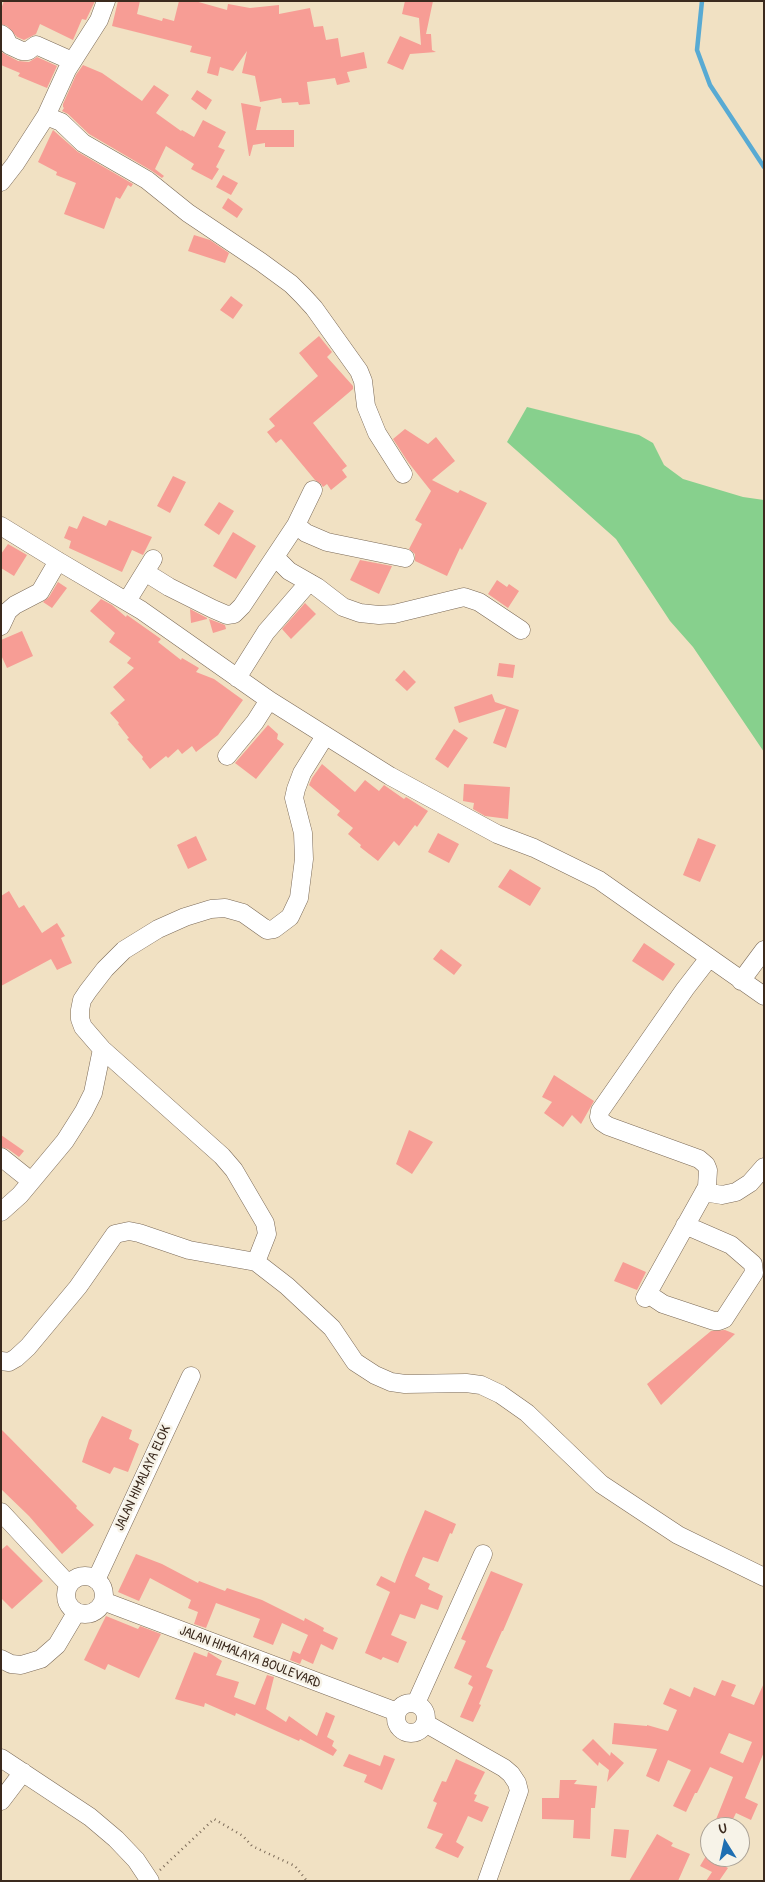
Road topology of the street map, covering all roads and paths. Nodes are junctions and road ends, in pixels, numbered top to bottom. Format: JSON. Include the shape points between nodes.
{"nodes":[{"id":1,"x":106,"y":1,"type":"edge"},
{"id":2,"x":1,"y":34,"type":"edge"},
{"id":3,"x":72,"y":61,"type":"junction"},
{"id":4,"x":46,"y":116,"type":"junction"},
{"id":5,"x":1,"y":182,"type":"edge"},
{"id":6,"x":403,"y":474,"type":"dead end"},
{"id":7,"x":313,"y":490,"type":"dead end"},
{"id":8,"x":296,"y":525,"type":"junction"},
{"id":9,"x":1,"y":526,"type":"edge"},
{"id":10,"x":275,"y":558,"type":"junction"},
{"id":11,"x":406,"y":558,"type":"dead end"},
{"id":12,"x":58,"y":561,"type":"junction"},
{"id":13,"x":310,"y":583,"type":"junction"},
{"id":14,"x":127,"y":602,"type":"junction"},
{"id":15,"x":1,"y":626,"type":"edge"},
{"id":16,"x":522,"y":630,"type":"dead end"},
{"id":17,"x":237,"y":678,"type":"junction"},
{"id":18,"x":269,"y":700,"type":"junction"},
{"id":19,"x":325,"y":736,"type":"junction"},
{"id":20,"x":228,"y":756,"type":"dead end"},
{"id":21,"x":764,"y":950,"type":"edge"},
{"id":22,"x":709,"y":958,"type":"junction"},
{"id":23,"x":741,"y":981,"type":"junction"},
{"id":24,"x":764,"y":996,"type":"edge"},
{"id":25,"x":102,"y":1049,"type":"junction"},
{"id":26,"x":1,"y":1157,"type":"edge"},
{"id":27,"x":764,"y":1167,"type":"edge"},
{"id":28,"x":31,"y":1181,"type":"junction"},
{"id":29,"x":704,"y":1192,"type":"junction"},
{"id":30,"x":1,"y":1212,"type":"edge"},
{"id":31,"x":685,"y":1225,"type":"junction"},
{"id":32,"x":256,"y":1262,"type":"junction"},
{"id":33,"x":1,"y":1361,"type":"edge"},
{"id":34,"x":191,"y":1376,"type":"dead end"},
{"id":35,"x":1,"y":1512,"type":"edge"},
{"id":36,"x":483,"y":1554,"type":"dead end"},
{"id":37,"x":764,"y":1577,"type":"edge"},
{"id":38,"x":96,"y":1580,"type":"junction"},
{"id":39,"x":68,"y":1584,"type":"junction"},
{"id":40,"x":103,"y":1601,"type":"junction"},
{"id":41,"x":76,"y":1613,"type":"junction"},
{"id":42,"x":1,"y":1659,"type":"edge"},
{"id":43,"x":416,"y":1704,"type":"junction"},
{"id":44,"x":397,"y":1712,"type":"junction"},
{"id":45,"x":425,"y":1723,"type":"junction"},
{"id":46,"x":1,"y":1758,"type":"edge"},
{"id":47,"x":23,"y":1772,"type":"junction"},
{"id":48,"x":1,"y":1801,"type":"edge"},
{"id":49,"x":149,"y":1880,"type":"edge"},
{"id":50,"x":307,"y":1881,"type":"edge"},
{"id":51,"x":487,"y":1881,"type":"edge"}],
"edges":[{"from":1,"to":3,"type":"street","via":[[95,28]]},
{"from":2,"to":3,"type":"street","via":[[9,45],[22,50],[28,51],[36,45]]},
{"from":3,"to":4,"type":"street"},
{"from":4,"to":5,"type":"street"},
{"from":4,"to":6,"type":"street","via":[[61,122],[83,142],[146,180],[188,213],[262,262],[303,296],[359,371],[366,406],[377,434]]},
{"from":7,"to":8,"type":"street"},
{"from":8,"to":10,"type":"street"},
{"from":8,"to":11,"type":"street","via":[[327,542]]},
{"from":9,"to":12,"type":"street"},
{"from":10,"to":13,"type":"street"},
{"from":10,"to":14,"type":"street","via":[[242,606],[231,615],[213,610],[169,587],[149,565]]},
{"from":12,"to":14,"type":"street"},
{"from":12,"to":15,"type":"street","via":[[40,592],[8,611]]},
{"from":13,"to":16,"type":"street","via":[[343,607],[368,614],[394,614],[470,598]]},
{"from":13,"to":17,"type":"street","via":[[266,632]]},
{"from":14,"to":17,"type":"street"},
{"from":17,"to":18,"type":"street"},
{"from":18,"to":19,"type":"street"},
{"from":18,"to":20,"type":"street"},
{"from":19,"to":22,"type":"street","via":[[390,776],[497,834],[600,880]]},
{"from":19,"to":25,"type":"street","via":[[302,773],[294,798],[303,833],[304,859],[299,898],[290,917],[274,929],[267,930],[243,913],[225,908],[211,909],[158,929],[124,950],[82,1000],[82,1027]]},
{"from":21,"to":23,"type":"street"},
{"from":22,"to":23,"type":"street"},
{"from":22,"to":29,"type":"street","via":[[602,1107],[599,1116],[612,1128],[703,1162],[708,1174]]},
{"from":23,"to":24,"type":"street"},
{"from":25,"to":28,"type":"street","via":[[93,1093],[84,1111],[65,1141]]},
{"from":25,"to":32,"type":"street","via":[[234,1170],[266,1223],[266,1234]]},
{"from":26,"to":28,"type":"street"},
{"from":27,"to":29,"type":"street","via":[[750,1184],[736,1192],[722,1195]]},
{"from":28,"to":30,"type":"street"},
{"from":29,"to":31,"type":"street"},
{"from":31,"to":31,"type":"street","via":[[646,1296],[714,1321],[724,1320],[754,1273],[753,1264],[731,1245]]},
{"from":32,"to":33,"type":"street","via":[[190,1250],[139,1233],[115,1234],[78,1287],[28,1348],[9,1362]]},
{"from":32,"to":37,"type":"street","via":[[332,1328],[350,1356],[364,1369],[391,1382],[452,1382],[489,1388],[527,1413],[601,1484],[678,1535]]},
{"from":34,"to":38,"type":"street","name":"JALAN HIMALAYA ELOK"},
{"from":35,"to":39,"type":"street"},
{"from":36,"to":43,"type":"street"},
{"from":38,"to":39,"type":"street","via":[[79,1577]]},
{"from":38,"to":40,"type":"street","via":[[103,1589]]},
{"from":39,"to":41,"type":"street","via":[[65,1597]]},
{"from":40,"to":41,"type":"street","via":[[95,1612]]},
{"from":40,"to":44,"type":"street","name":"JALAN HIMALAYA BOULEVARD"},
{"from":41,"to":42,"type":"street","via":[[57,1645],[40,1659],[11,1664]]},
{"from":43,"to":44,"type":"street","via":[[404,1704]]},
{"from":43,"to":45,"type":"street","via":[[425,1712]]},
{"from":44,"to":45,"type":"street","via":[[397,1724],[405,1732],[417,1732]]},
{"from":45,"to":51,"type":"street","via":[[504,1768],[518,1783],[519,1791]]},
{"from":46,"to":47,"type":"street"},
{"from":47,"to":48,"type":"street"},
{"from":47,"to":49,"type":"street","via":[[90,1817],[116,1839]]},
{"from":49,"to":50,"type":"path","via":[[214,1819],[252,1846],[295,1866]]}]}
